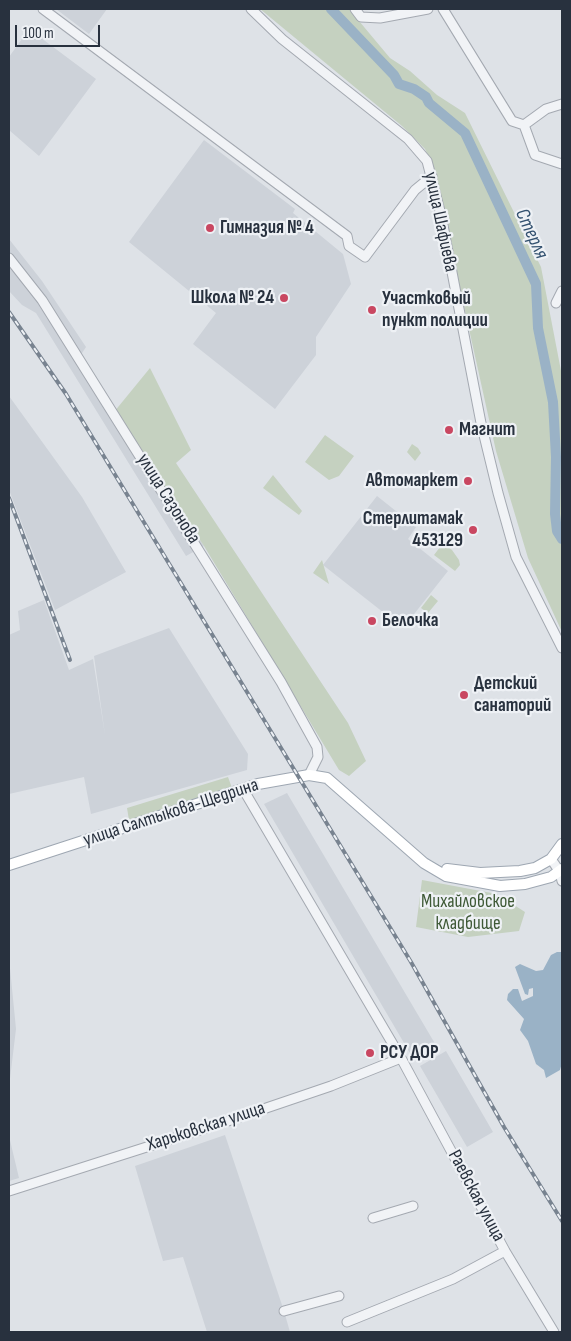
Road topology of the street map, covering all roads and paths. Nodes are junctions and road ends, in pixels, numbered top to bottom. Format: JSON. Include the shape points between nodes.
{"nodes":[{"id":1,"x":43,"y":9,"type":"edge"},
{"id":2,"x":252,"y":9,"type":"edge"},
{"id":3,"x":355,"y":9,"type":"edge"},
{"id":4,"x":428,"y":9,"type":"edge"},
{"id":5,"x":443,"y":9,"type":"edge"},
{"id":6,"x":562,"y":104,"type":"edge"},
{"id":7,"x":524,"y":125,"type":"junction"},
{"id":8,"x":562,"y":164,"type":"edge"},
{"id":9,"x":432,"y":176,"type":"junction"},
{"id":10,"x":9,"y":258,"type":"edge"},
{"id":11,"x":562,"y":291,"type":"edge"},
{"id":12,"x":556,"y":303,"type":"dead end"},
{"id":13,"x":562,"y":648,"type":"edge"},
{"id":14,"x":309,"y":775,"type":"junction"},
{"id":15,"x":243,"y":789,"type":"junction"},
{"id":16,"x":562,"y":844,"type":"edge"},
{"id":17,"x":551,"y":859,"type":"junction"},
{"id":18,"x":424,"y":863,"type":"junction"},
{"id":19,"x":9,"y":865,"type":"edge"},
{"id":20,"x":561,"y":874,"type":"edge"},
{"id":21,"x":401,"y":1058,"type":"junction"},
{"id":22,"x":9,"y":1190,"type":"edge"},
{"id":23,"x":414,"y":1206,"type":"dead end"},
{"id":24,"x":373,"y":1218,"type":"dead end"},
{"id":25,"x":505,"y":1251,"type":"junction"},
{"id":26,"x":339,"y":1296,"type":"dead end"},
{"id":27,"x":284,"y":1311,"type":"dead end"},
{"id":28,"x":347,"y":1322,"type":"dead end"},
{"id":29,"x":554,"y":1332,"type":"edge"}],
"edges":[{"from":1,"to":9,"type":"street","via":[[347,236],[349,246],[365,257],[415,190]]},
{"from":2,"to":9,"type":"street","name":"улица Шафиева","via":[[277,35],[408,139],[421,152]]},
{"from":3,"to":4,"type":"street","via":[[361,17],[380,18]]},
{"from":5,"to":7,"type":"street","via":[[512,122]]},
{"from":6,"to":7,"type":"street","via":[[546,109]]},
{"from":7,"to":8,"type":"street","via":[[535,154]]},
{"from":9,"to":13,"type":"street","name":"улица Шафиева","via":[[498,493],[516,557]]},
{"from":10,"to":14,"type":"street","name":"улица Сазонова","via":[[42,300],[114,412],[281,682],[317,746],[318,757]]},
{"from":11,"to":12,"type":"street"},
{"from":14,"to":15,"type":"main road","name":"улица Салтыкова-Щедрина"},
{"from":14,"to":18,"type":"main road","name":"улица Салтыкова-Щедрина","via":[[328,778]]},
{"from":15,"to":19,"type":"main road","name":"улица Салтыкова-Щедрина"},
{"from":15,"to":21,"type":"street","name":"Раевская улица"},
{"from":16,"to":17,"type":"main road"},
{"from":17,"to":18,"type":"main road","via":[[535,868],[500,873],[457,872]]},
{"from":17,"to":20,"type":"street"},
{"from":18,"to":20,"type":"main road","via":[[446,876],[500,886],[525,884]]},
{"from":21,"to":22,"type":"street","name":"Харьковская улица","via":[[251,1113]]},
{"from":21,"to":25,"type":"street","name":"Раевская улица"},
{"from":23,"to":24,"type":"street"},
{"from":25,"to":28,"type":"street","via":[[453,1279]]},
{"from":25,"to":29,"type":"street","name":"Раевская улица"},
{"from":26,"to":27,"type":"street"}]}
